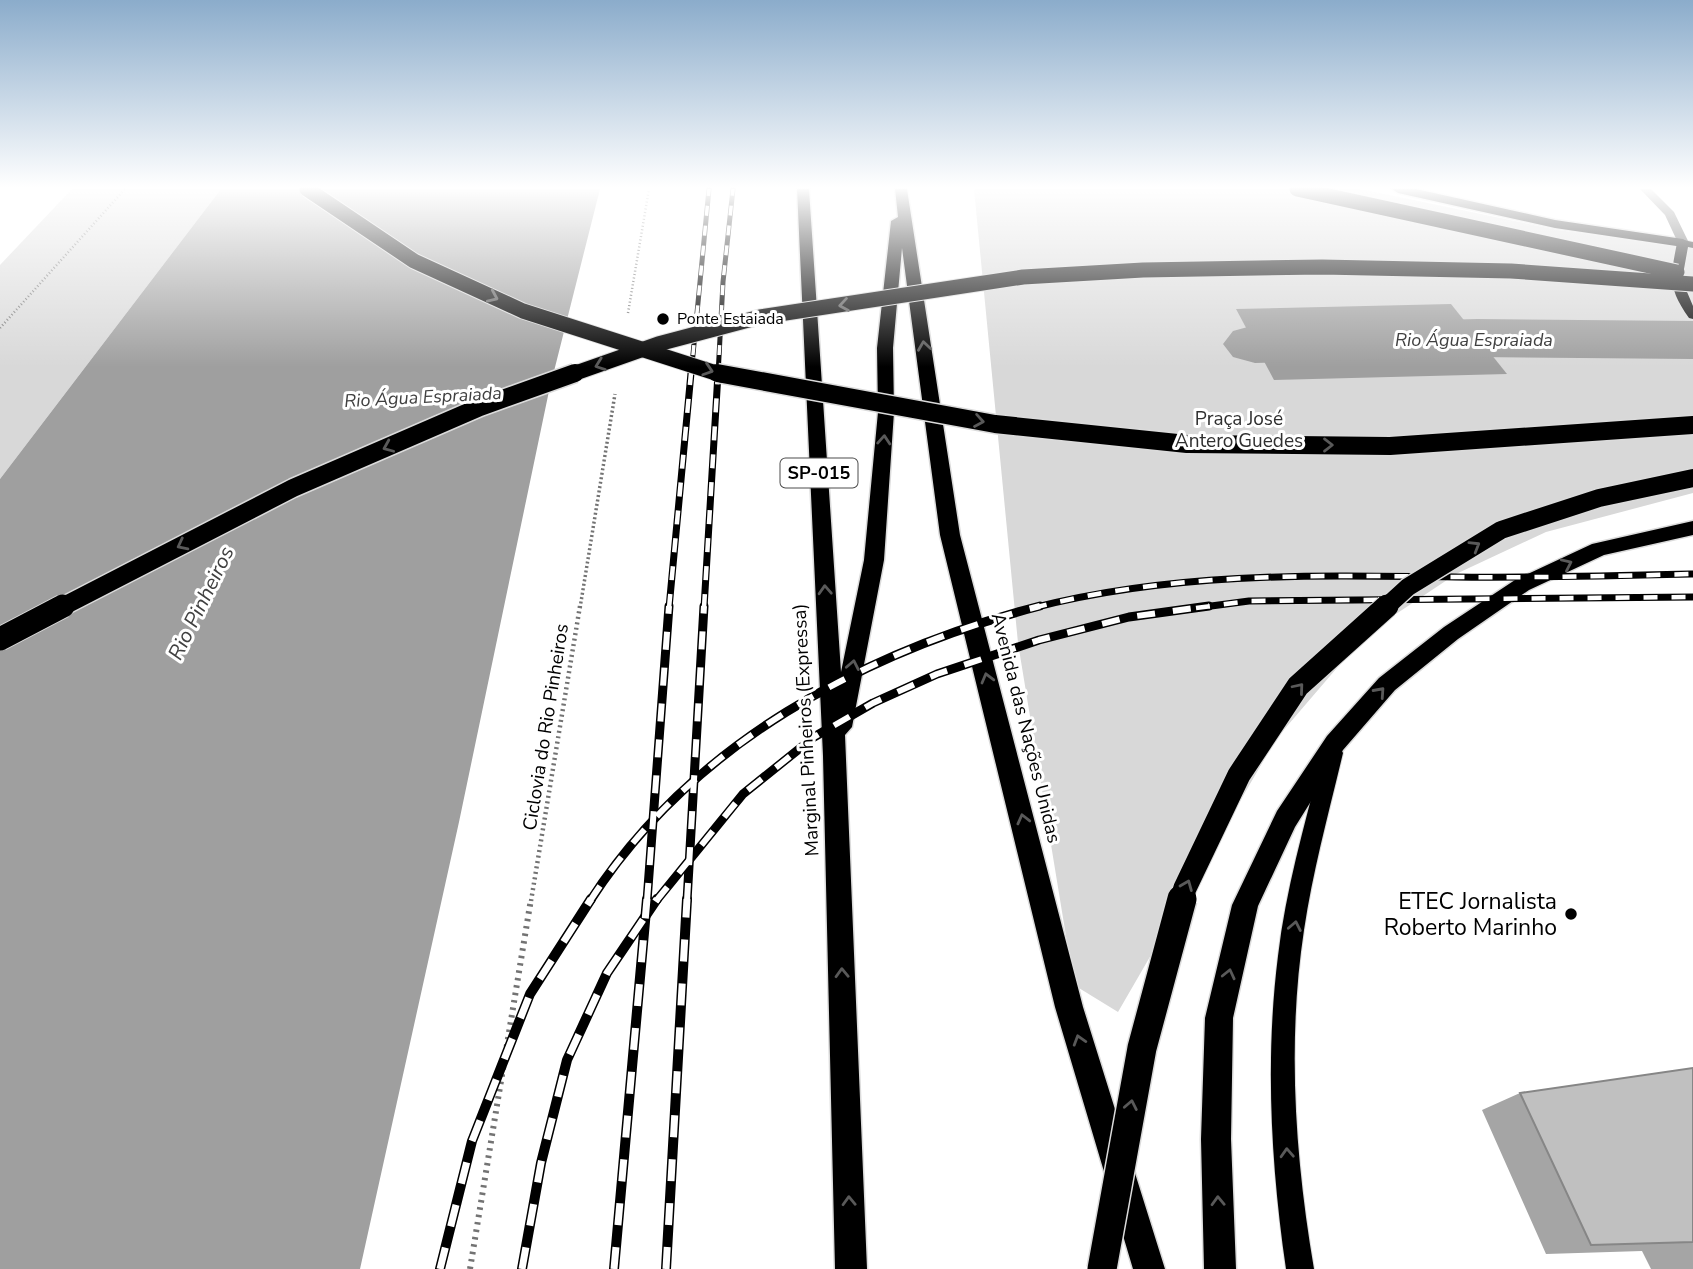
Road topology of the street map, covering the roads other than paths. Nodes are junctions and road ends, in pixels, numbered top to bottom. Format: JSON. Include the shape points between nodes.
{"nodes":[{"id":1,"x":395,"y":248,"type":"edge"},
{"id":2,"x":806,"y":248,"type":"edge"},
{"id":3,"x":895,"y":248,"type":"edge"},
{"id":4,"x":909,"y":248,"type":"edge"},
{"id":5,"x":1563,"y":248,"type":"edge"},
{"id":6,"x":1686,"y":248,"type":"edge"},
{"id":7,"x":1693,"y":276,"type":"edge"},
{"id":8,"x":1693,"y":284,"type":"edge"},
{"id":9,"x":1693,"y":315,"type":"edge"},
{"id":10,"x":1693,"y":425,"type":"edge"},
{"id":11,"x":1693,"y":478,"type":"edge"},
{"id":12,"x":1693,"y":528,"type":"edge"},
{"id":13,"x":0,"y":639,"type":"edge"},
{"id":14,"x":1335,"y":743,"type":"junction"},
{"id":15,"x":835,"y":756,"type":"junction"},
{"id":16,"x":852,"y":1269,"type":"edge"},
{"id":17,"x":1102,"y":1269,"type":"edge"},
{"id":18,"x":1149,"y":1269,"type":"edge"},
{"id":19,"x":1220,"y":1269,"type":"edge"},
{"id":20,"x":1300,"y":1269,"type":"edge"}],
"edges":[{"from":1,"to":10,"type":"highway","one_way":true,"bridge":true,"via":[[523,311],[731,377],[995,424],[1187,444],[1390,446]]},
{"from":15,"to":2,"type":"highway","name":"Marginal Pinheiros (Expressa)","number":"SP-015","one_way":true},
{"from":15,"to":3,"type":"highway","one_way":true,"via":[[874,561]]},
{"from":18,"to":4,"type":"highway","name":"Avenida das Nações Unidas","one_way":true,"via":[[1069,1007],[950,535]]},
{"from":5,"to":7,"type":"highway","bridge":true},
{"from":6,"to":9,"type":"main road","via":[[1676,271],[1678,294]]},
{"from":8,"to":13,"type":"highway","one_way":true,"bridge":true,"via":[[1498,271],[1322,267],[1143,270],[1023,277],[760,317],[658,344],[480,407],[293,488]]},
{"from":17,"to":11,"type":"highway","one_way":true,"bridge":true,"via":[[1142,1048],[1185,888],[1239,775],[1298,687],[1408,587],[1502,530],[1599,498]]},
{"from":14,"to":12,"type":"highway","one_way":true,"via":[[1387,684],[1522,585],[1599,549]]},
{"from":19,"to":14,"type":"highway","one_way":true,"via":[[1219,1018],[1245,905],[1286,818]]},
{"from":20,"to":14,"type":"main road","one_way":true,"via":[[1289,1206],[1282,1071],[1289,968]]},
{"from":16,"to":15,"type":"highway","name":"Marginal Pinheiros (Expressa)","number":"SP-015","one_way":true}]}
